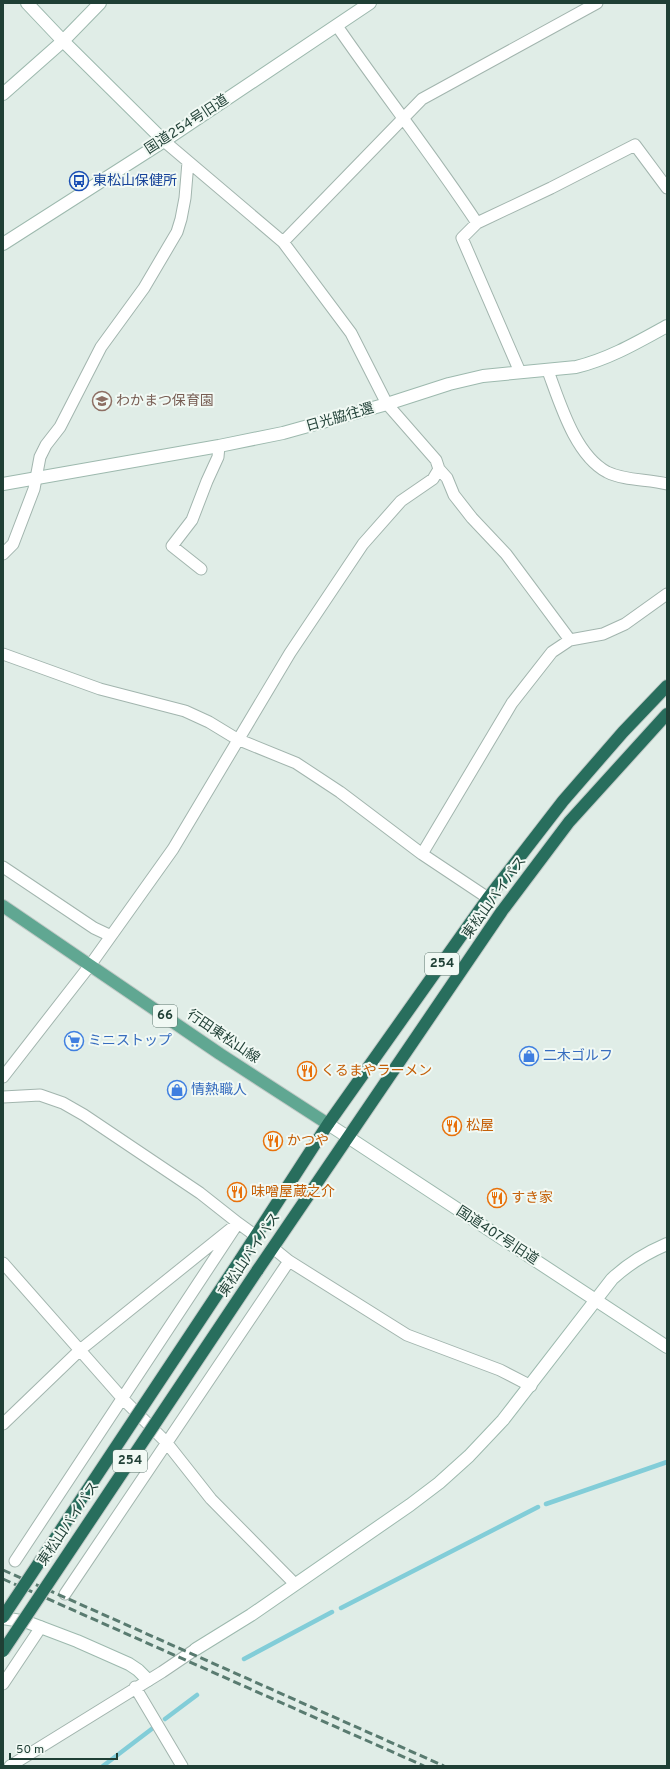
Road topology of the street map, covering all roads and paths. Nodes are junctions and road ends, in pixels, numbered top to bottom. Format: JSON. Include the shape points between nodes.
{"nodes":[{"id":1,"x":27,"y":3,"type":"edge"},
{"id":2,"x":100,"y":3,"type":"edge"},
{"id":3,"x":370,"y":3,"type":"edge"},
{"id":4,"x":598,"y":3,"type":"edge"},
{"id":5,"x":337,"y":26,"type":"junction"},
{"id":6,"x":63,"y":41,"type":"junction"},
{"id":7,"x":3,"y":94,"type":"edge"},
{"id":8,"x":404,"y":118,"type":"junction"},
{"id":9,"x":164,"y":141,"type":"junction"},
{"id":10,"x":188,"y":162,"type":"junction"},
{"id":11,"x":667,"y":188,"type":"edge"},
{"id":12,"x":477,"y":223,"type":"junction"},
{"id":13,"x":283,"y":242,"type":"junction"},
{"id":14,"x":3,"y":244,"type":"edge"},
{"id":15,"x":667,"y":326,"type":"edge"},
{"id":16,"x":548,"y":371,"type":"junction"},
{"id":17,"x":520,"y":372,"type":"junction"},
{"id":18,"x":387,"y":404,"type":"junction"},
{"id":19,"x":219,"y":446,"type":"junction"},
{"id":20,"x":439,"y":469,"type":"junction"},
{"id":21,"x":36,"y":478,"type":"junction"},
{"id":22,"x":3,"y":484,"type":"edge"},
{"id":23,"x":667,"y":484,"type":"edge"},
{"id":24,"x":3,"y":554,"type":"edge"},
{"id":25,"x":201,"y":570,"type":"dead end"},
{"id":26,"x":667,"y":594,"type":"edge"},
{"id":27,"x":570,"y":640,"type":"junction"},
{"id":28,"x":3,"y":654,"type":"edge"},
{"id":29,"x":667,"y":686,"type":"edge"},
{"id":30,"x":667,"y":714,"type":"edge"},
{"id":31,"x":237,"y":739,"type":"junction"},
{"id":32,"x":422,"y":854,"type":"junction"},
{"id":33,"x":3,"y":867,"type":"edge"},
{"id":34,"x":488,"y":898,"type":"junction"},
{"id":35,"x":3,"y":906,"type":"edge"},
{"id":36,"x":111,"y":936,"type":"junction"},
{"id":37,"x":91,"y":964,"type":"junction"},
{"id":38,"x":3,"y":1077,"type":"edge"},
{"id":39,"x":3,"y":1097,"type":"edge"},
{"id":40,"x":328,"y":1124,"type":"junction"},
{"id":41,"x":347,"y":1138,"type":"junction"},
{"id":42,"x":238,"y":1224,"type":"junction"},
{"id":43,"x":256,"y":1236,"type":"junction"},
{"id":44,"x":667,"y":1244,"type":"edge"},
{"id":45,"x":273,"y":1248,"type":"junction"},
{"id":46,"x":289,"y":1261,"type":"junction"},
{"id":47,"x":3,"y":1263,"type":"edge"},
{"id":48,"x":595,"y":1300,"type":"junction"},
{"id":49,"x":667,"y":1347,"type":"edge"},
{"id":50,"x":80,"y":1350,"type":"junction"},
{"id":51,"x":531,"y":1386,"type":"junction"},
{"id":52,"x":123,"y":1399,"type":"junction"},
{"id":53,"x":3,"y":1424,"type":"edge"},
{"id":54,"x":166,"y":1442,"type":"junction"},
{"id":55,"x":15,"y":1561,"type":"dead end"},
{"id":56,"x":295,"y":1584,"type":"junction"},
{"id":57,"x":65,"y":1594,"type":"dead end"},
{"id":58,"x":3,"y":1617,"type":"edge"},
{"id":59,"x":41,"y":1627,"type":"junction"},
{"id":60,"x":196,"y":1649,"type":"joint"},
{"id":61,"x":3,"y":1651,"type":"edge"},
{"id":62,"x":148,"y":1680,"type":"junction"},
{"id":63,"x":3,"y":1684,"type":"edge"},
{"id":64,"x":135,"y":1688,"type":"junction"},
{"id":65,"x":10,"y":1766,"type":"edge"},
{"id":66,"x":182,"y":1766,"type":"edge"}],
"edges":[{"from":1,"to":6,"type":"street"},
{"from":2,"to":6,"type":"street"},
{"from":3,"to":5,"type":"street","name":"国道254号旧道"},
{"from":4,"to":8,"type":"street","via":[[422,99]]},
{"from":5,"to":8,"type":"street","via":[[385,96]]},
{"from":5,"to":9,"type":"street","name":"国道254号旧道"},
{"from":6,"to":7,"type":"street"},
{"from":6,"to":9,"type":"street"},
{"from":8,"to":12,"type":"street","via":[[442,169]]},
{"from":8,"to":13,"type":"street"},
{"from":9,"to":10,"type":"street"},
{"from":9,"to":14,"type":"street","name":"国道254号旧道"},
{"from":10,"to":13,"type":"street"},
{"from":10,"to":21,"type":"street","via":[[182,219],[177,232],[144,288],[101,347],[60,427],[40,457]]},
{"from":11,"to":12,"type":"street","via":[[635,145]]},
{"from":12,"to":17,"type":"street","via":[[462,238]]},
{"from":13,"to":18,"type":"street","via":[[352,333]]},
{"from":15,"to":16,"type":"street","name":"日光脇往還","via":[[606,358],[576,367]]},
{"from":16,"to":17,"type":"street","name":"日光脇往還"},
{"from":16,"to":23,"type":"street","via":[[573,432],[591,458],[608,472]]},
{"from":17,"to":18,"type":"street","name":"日光脇往還","via":[[483,376],[449,384]]},
{"from":18,"to":19,"type":"street","name":"日光脇往還","via":[[283,433]]},
{"from":18,"to":20,"type":"street","via":[[436,460]]},
{"from":19,"to":21,"type":"street","name":"日光脇往還"},
{"from":19,"to":25,"type":"street","via":[[218,457],[192,520],[172,546]]},
{"from":20,"to":27,"type":"street","via":[[454,495],[506,554]]},
{"from":20,"to":31,"type":"street","via":[[433,479],[401,501],[363,544],[290,653]]},
{"from":21,"to":22,"type":"street","name":"日光脇往還"},
{"from":21,"to":24,"type":"street","via":[[13,544]]},
{"from":26,"to":27,"type":"street","via":[[625,624],[604,634]]},
{"from":27,"to":32,"type":"street","via":[[552,652],[512,703]]},
{"from":28,"to":31,"type":"street","via":[[100,689],[185,711]]},
{"from":29,"to":34,"type":"highway","name":"東松山バイパス","number":"254","via":[[563,801]]},
{"from":30,"to":41,"type":"highway","name":"東松山バイパス","number":"254","via":[[569,822],[502,911]]},
{"from":31,"to":32,"type":"street","via":[[296,763],[340,792]]},
{"from":31,"to":36,"type":"street","via":[[173,850]]},
{"from":32,"to":34,"type":"street"},
{"from":33,"to":36,"type":"street","via":[[94,928]]},
{"from":34,"to":40,"type":"highway","name":"東松山バイパス","number":"254"},
{"from":35,"to":37,"type":"main road","name":"行田東松山線","number":"66"},
{"from":36,"to":37,"type":"street"},
{"from":37,"to":38,"type":"street"},
{"from":37,"to":40,"type":"main road","name":"行田東松山線","number":"66","via":[[220,1054]]},
{"from":39,"to":42,"type":"street","via":[[40,1095],[84,1115],[193,1189]]},
{"from":40,"to":41,"type":"street","name":"国道407号旧道"},
{"from":40,"to":43,"type":"highway","name":"東松山バイパス","number":"254"},
{"from":41,"to":45,"type":"highway","name":"東松山バイパス","number":"254"},
{"from":41,"to":48,"type":"street","name":"国道407号旧道"},
{"from":42,"to":43,"type":"street"},
{"from":42,"to":50,"type":"street"},
{"from":42,"to":52,"type":"street"},
{"from":43,"to":58,"type":"highway","name":"東松山バイパス","number":"254","bridge":true},
{"from":44,"to":48,"type":"street","via":[[640,1256],[624,1268]]},
{"from":45,"to":46,"type":"street"},
{"from":45,"to":61,"type":"highway","name":"東松山バイパス","number":"254","bridge":true},
{"from":46,"to":51,"type":"street","via":[[407,1335],[500,1370]]},
{"from":46,"to":54,"type":"street"},
{"from":47,"to":50,"type":"street"},
{"from":48,"to":49,"type":"street","name":"国道407号旧道"},
{"from":48,"to":51,"type":"street","via":[[583,1320]]},
{"from":50,"to":52,"type":"street"},
{"from":50,"to":53,"type":"street"},
{"from":51,"to":56,"type":"street","via":[[469,1456],[439,1483]]},
{"from":52,"to":54,"type":"street"},
{"from":52,"to":55,"type":"street"},
{"from":54,"to":56,"type":"street","via":[[210,1499]]},
{"from":54,"to":57,"type":"street"},
{"from":56,"to":60,"type":"street"},
{"from":58,"to":59,"type":"street"},
{"from":59,"to":62,"type":"street","via":[[129,1664]]},
{"from":59,"to":63,"type":"street"},
{"from":60,"to":62,"type":"street"},
{"from":62,"to":64,"type":"street"},
{"from":64,"to":65,"type":"street"},
{"from":64,"to":66,"type":"street"}]}
